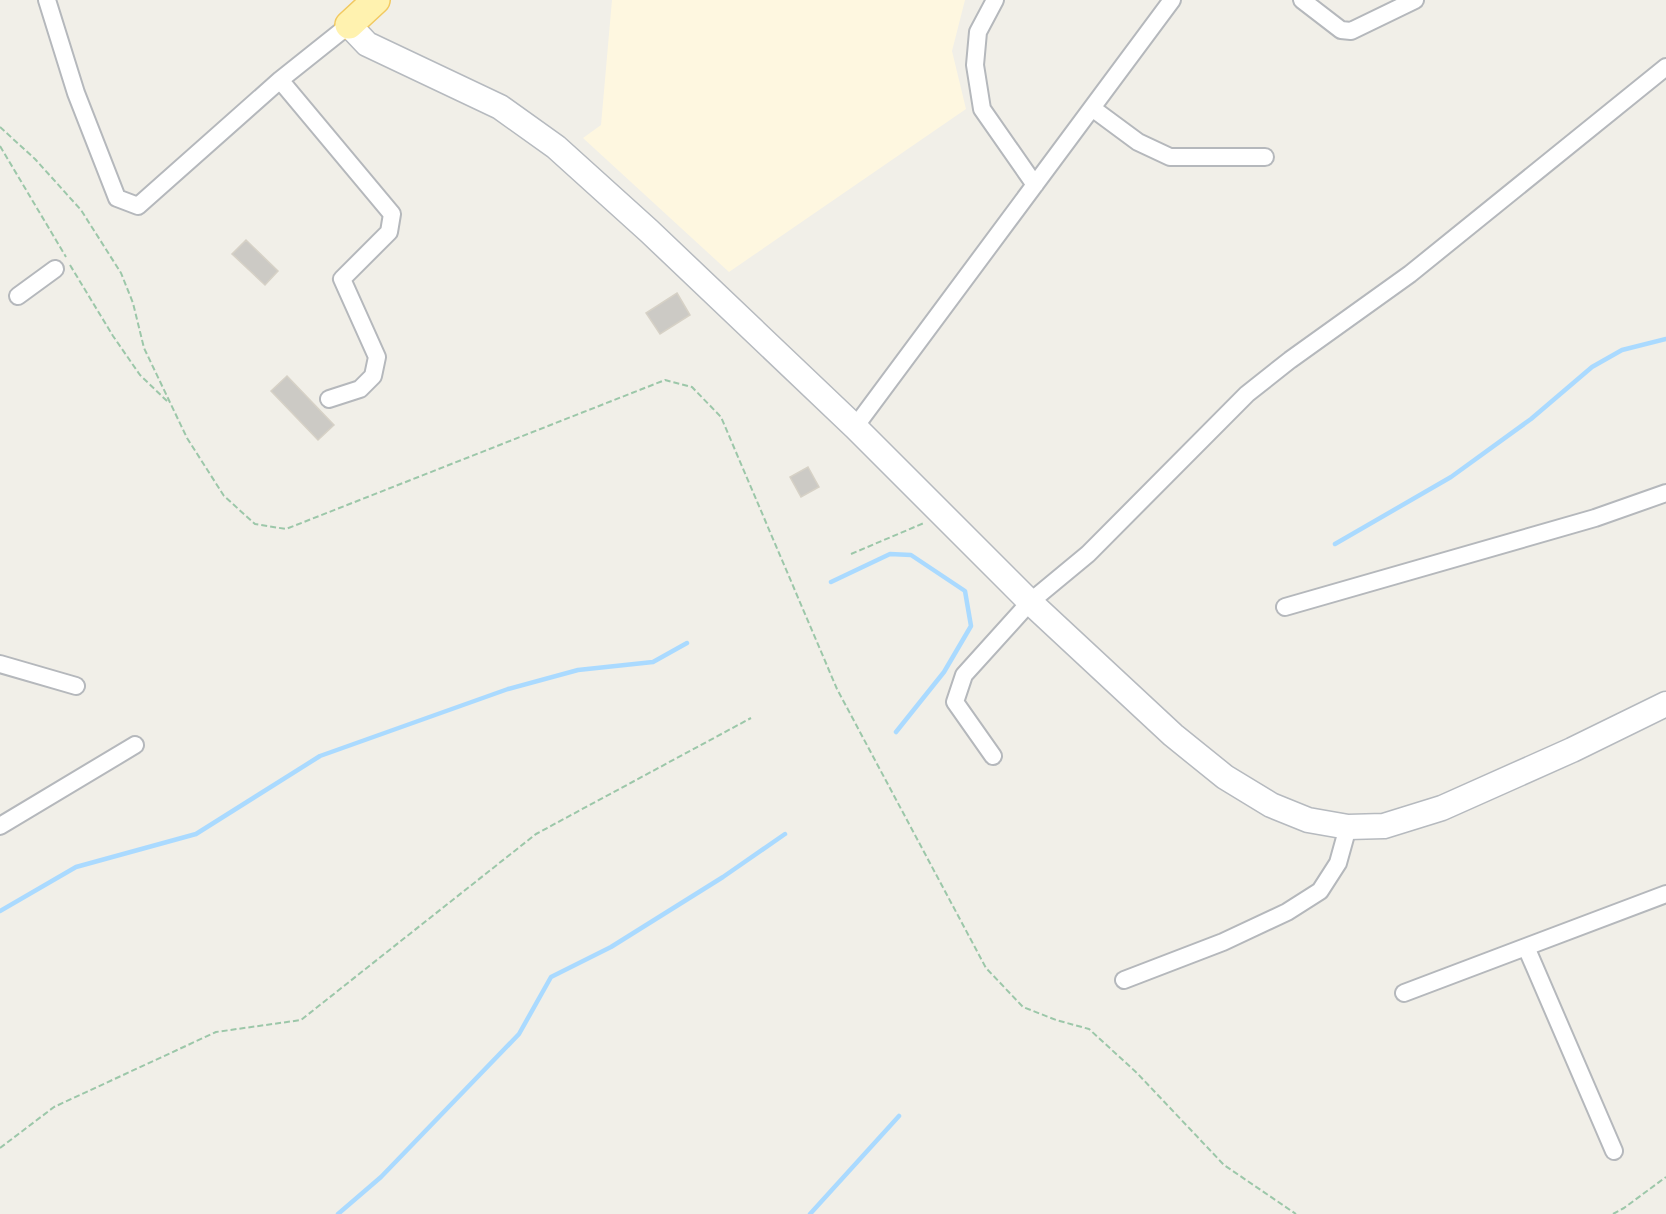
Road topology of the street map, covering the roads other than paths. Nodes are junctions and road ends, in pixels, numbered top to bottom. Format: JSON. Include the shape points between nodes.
{"nodes":[{"id":1,"x":47,"y":0,"type":"edge"},
{"id":2,"x":376,"y":0,"type":"edge"},
{"id":3,"x":995,"y":0,"type":"edge"},
{"id":4,"x":1172,"y":0,"type":"edge"},
{"id":5,"x":1302,"y":0,"type":"edge"},
{"id":6,"x":1415,"y":0,"type":"edge"},
{"id":7,"x":349,"y":25,"type":"junction"},
{"id":8,"x":1666,"y":67,"type":"edge"},
{"id":9,"x":280,"y":80,"type":"junction"},
{"id":10,"x":1092,"y":108,"type":"junction"},
{"id":11,"x":1265,"y":157,"type":"dead end"},
{"id":12,"x":1035,"y":185,"type":"junction"},
{"id":13,"x":55,"y":269,"type":"dead end"},
{"id":14,"x":18,"y":296,"type":"dead end"},
{"id":15,"x":329,"y":399,"type":"dead end"},
{"id":16,"x":855,"y":427,"type":"junction"},
{"id":17,"x":1666,"y":493,"type":"edge"},
{"id":18,"x":1030,"y":602,"type":"junction"},
{"id":19,"x":1285,"y":607,"type":"dead end"},
{"id":20,"x":0,"y":664,"type":"edge"},
{"id":21,"x":76,"y":686,"type":"dead end"},
{"id":22,"x":1666,"y":704,"type":"edge"},
{"id":23,"x":135,"y":745,"type":"dead end"},
{"id":24,"x":993,"y":756,"type":"dead end"},
{"id":25,"x":0,"y":826,"type":"edge"},
{"id":26,"x":1348,"y":827,"type":"junction"},
{"id":27,"x":1666,"y":894,"type":"edge"},
{"id":28,"x":1526,"y":947,"type":"junction"},
{"id":29,"x":1124,"y":980,"type":"dead end"},
{"id":30,"x":1404,"y":993,"type":"dead end"},
{"id":31,"x":1614,"y":1151,"type":"dead end"}],
"edges":[{"from":1,"to":9,"type":"street","via":[[76,93],[117,198],[138,206]]},
{"from":2,"to":7,"type":"main road"},
{"from":3,"to":12,"type":"street","via":[[978,32],[975,65],[982,109]]},
{"from":4,"to":10,"type":"street"},
{"from":5,"to":6,"type":"street","via":[[1341,30],[1351,31]]},
{"from":7,"to":9,"type":"street"},
{"from":7,"to":16,"type":"main road","via":[[366,44],[500,107],[556,147]]},
{"from":8,"to":18,"type":"street","via":[[1410,274],[1247,394],[1088,554]]},
{"from":9,"to":15,"type":"street","via":[[392,214],[389,232],[342,279],[377,357],[373,376],[360,389]]},
{"from":10,"to":11,"type":"street","via":[[1138,142],[1170,157]]},
{"from":10,"to":12,"type":"street"},
{"from":12,"to":16,"type":"street"},
{"from":13,"to":14,"type":"street"},
{"from":16,"to":18,"type":"main road"},
{"from":17,"to":19,"type":"street","via":[[1595,518]]},
{"from":18,"to":24,"type":"street","via":[[964,675],[955,702]]},
{"from":18,"to":26,"type":"main road","via":[[1173,735],[1225,777],[1272,805],[1308,820]]},
{"from":20,"to":21,"type":"street"},
{"from":22,"to":26,"type":"main road","via":[[1442,808],[1384,826]]},
{"from":23,"to":25,"type":"street"},
{"from":26,"to":29,"type":"street","via":[[1338,863],[1320,891],[1287,912],[1233,937]]},
{"from":27,"to":28,"type":"street"},
{"from":28,"to":30,"type":"street"},
{"from":28,"to":31,"type":"street"}]}
